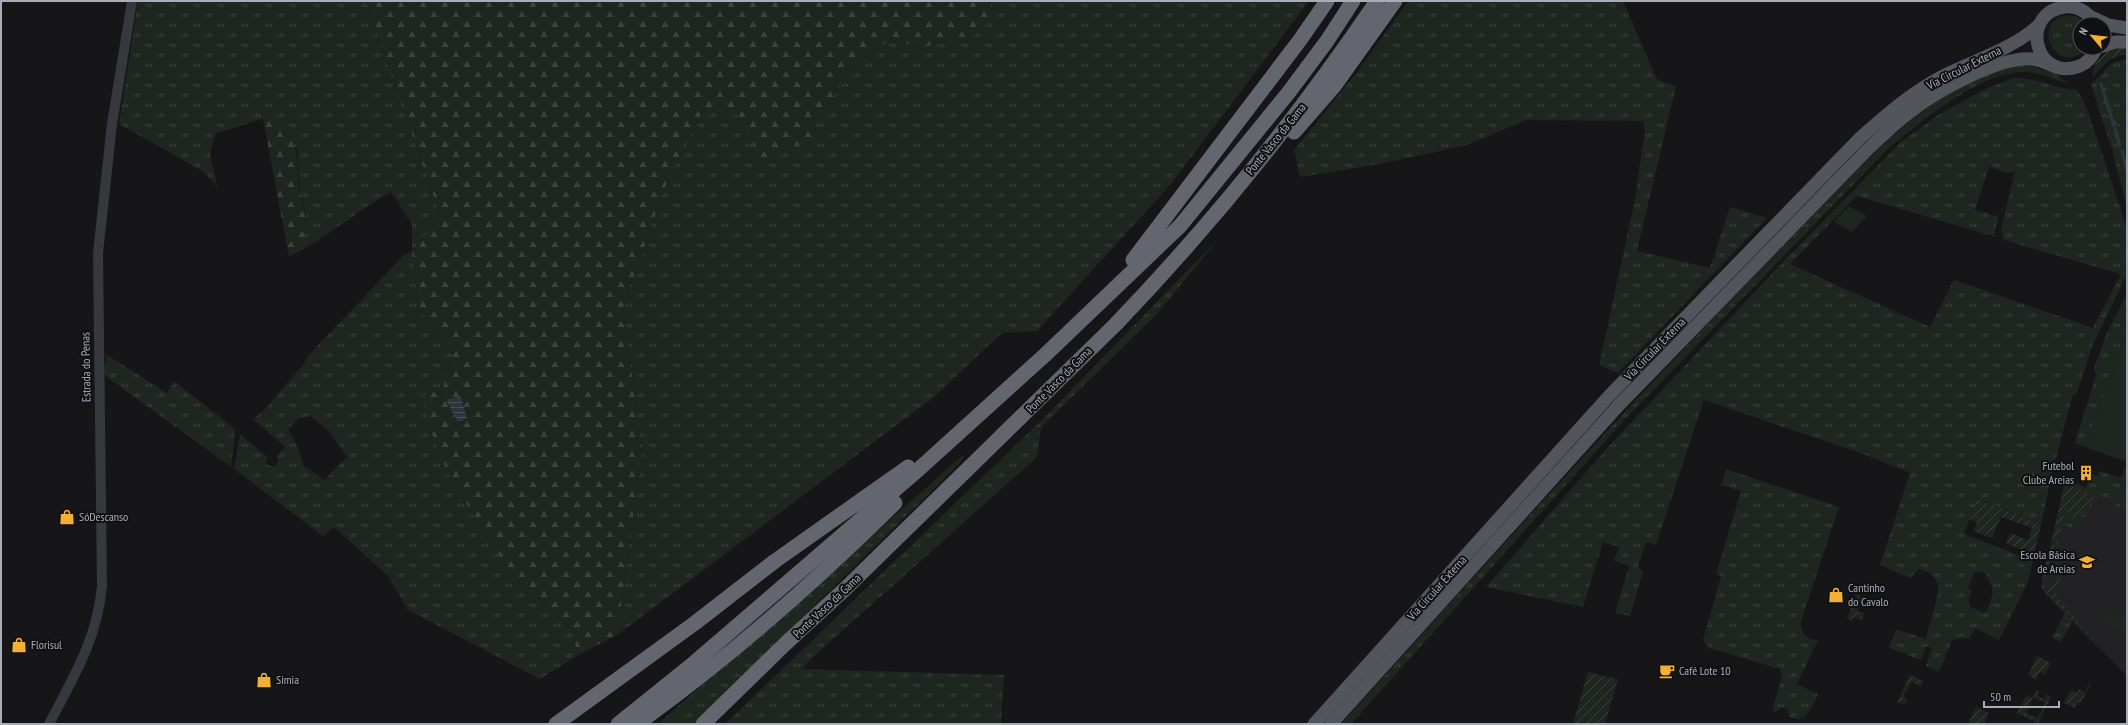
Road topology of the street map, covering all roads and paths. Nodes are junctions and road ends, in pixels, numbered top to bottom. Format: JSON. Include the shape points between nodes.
{"nodes":[{"id":1,"x":132,"y":1,"type":"edge"},
{"id":2,"x":1326,"y":1,"type":"edge"},
{"id":3,"x":1337,"y":1,"type":"edge"},
{"id":4,"x":1353,"y":1,"type":"edge"},
{"id":5,"x":1377,"y":1,"type":"edge"},
{"id":6,"x":1395,"y":1,"type":"edge"},
{"id":7,"x":2086,"y":16,"type":"edge"},
{"id":8,"x":2039,"y":25,"type":"junction"},
{"id":9,"x":2112,"y":26,"type":"edge"},
{"id":10,"x":2127,"y":28,"type":"edge"},
{"id":11,"x":2127,"y":42,"type":"edge"},
{"id":12,"x":2112,"y":43,"type":"edge"},
{"id":13,"x":2092,"y":56,"type":"edge"},
{"id":14,"x":2056,"y":67,"type":"junction"},
{"id":15,"x":1159,"y":227,"type":"junction"},
{"id":16,"x":1153,"y":286,"type":"junction"},
{"id":17,"x":1105,"y":296,"type":"junction"},
{"id":18,"x":977,"y":417,"type":"junction"},
{"id":19,"x":50,"y":724,"type":"edge"},
{"id":20,"x":556,"y":724,"type":"edge"},
{"id":21,"x":618,"y":724,"type":"edge"},
{"id":22,"x":637,"y":724,"type":"edge"},
{"id":23,"x":703,"y":724,"type":"edge"},
{"id":24,"x":1314,"y":724,"type":"edge"},
{"id":25,"x":1331,"y":724,"type":"edge"}],
"edges":[{"from":1,"to":19,"type":"street","name":"Estrada do Penas","via":[[112,124],[98,253],[102,586],[100,609],[94,633]]},
{"from":2,"to":15,"type":"highway","via":[[1300,40]]},
{"from":3,"to":15,"type":"highway","via":[[1305,48],[1206,178]]},
{"from":4,"to":17,"type":"highway","name":"Ponte Vasco da Gama","via":[[1289,92],[1180,226]]},
{"from":5,"to":16,"type":"highway","name":"Ponte Vasco da Gama","via":[[1304,103]]},
{"from":6,"to":16,"type":"highway","via":[[1335,85],[1254,178]]},
{"from":7,"to":8,"type":"main road","name":"Via Circular Externa","via":[[2076,8],[2067,6],[2049,13]]},
{"from":8,"to":14,"type":"main road","via":[[2036,35],[2039,50],[2048,62]]},
{"from":8,"to":24,"type":"main road","name":"Via Circular Externa","via":[[2026,37],[1941,77],[1898,104],[1860,138],[1609,396]]},
{"from":9,"to":10,"type":"main road"},
{"from":11,"to":12,"type":"main road"},
{"from":13,"to":14,"type":"main road","via":[[2080,66]]},
{"from":14,"to":25,"type":"main road","name":"Via Circular Externa","via":[[2035,59],[2018,59],[1992,67],[1948,88],[1906,114],[1869,148],[1619,405]]},
{"from":15,"to":17,"type":"highway"},
{"from":16,"to":23,"type":"highway","name":"Ponte Vasco da Gama","via":[[846,589]]},
{"from":17,"to":18,"type":"highway","name":"Ponte Vasco da Gama"},
{"from":18,"to":20,"type":"highway","name":"Ponte Vasco da Gama","via":[[775,561]]},
{"from":18,"to":21,"type":"highway","name":"Ponte Vasco da Gama","via":[[700,658]]},
{"from":18,"to":22,"type":"highway","name":"Ponte Vasco da Gama","via":[[832,563],[691,685]]}]}
